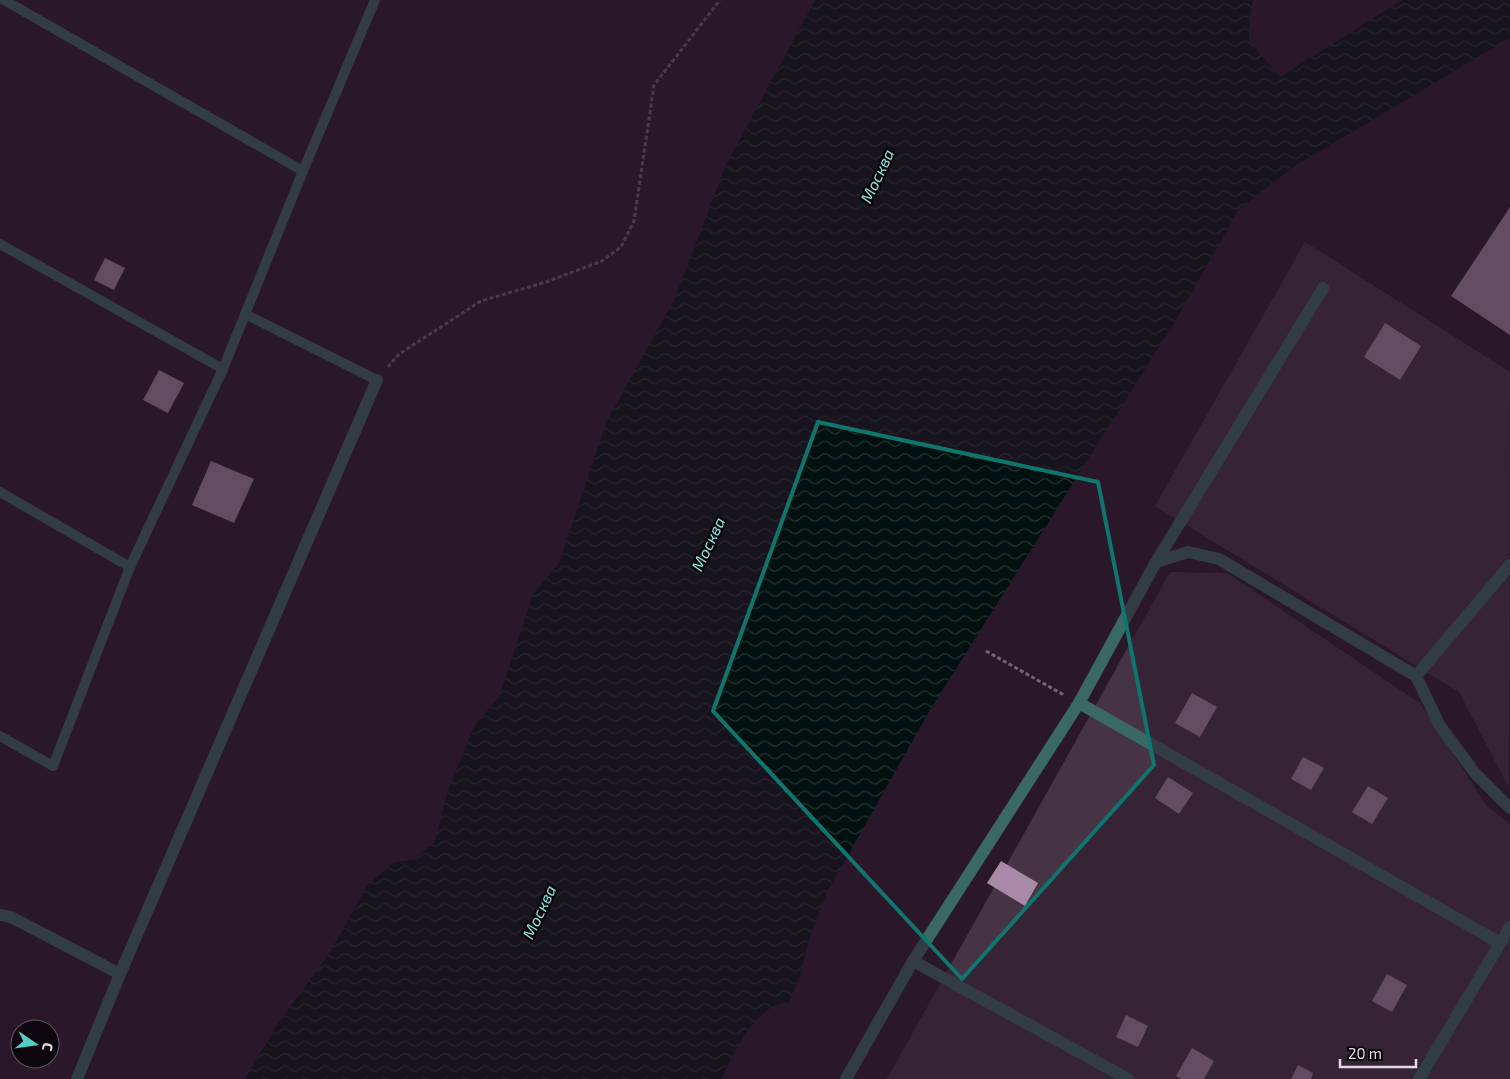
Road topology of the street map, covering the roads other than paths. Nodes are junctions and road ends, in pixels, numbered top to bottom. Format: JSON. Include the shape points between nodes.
{"nodes":[{"id":1,"x":4,"y":0,"type":"edge"},
{"id":2,"x":375,"y":0,"type":"edge"},
{"id":3,"x":303,"y":171,"type":"junction"},
{"id":4,"x":0,"y":244,"type":"edge"},
{"id":5,"x":1323,"y":288,"type":"dead end"},
{"id":6,"x":246,"y":314,"type":"junction"},
{"id":7,"x":223,"y":369,"type":"junction"},
{"id":8,"x":377,"y":380,"type":"joint"},
{"id":9,"x":0,"y":492,"type":"edge"},
{"id":10,"x":1156,"y":562,"type":"junction"},
{"id":11,"x":1510,"y":565,"type":"edge"},
{"id":12,"x":130,"y":567,"type":"junction"},
{"id":13,"x":1416,"y":676,"type":"junction"},
{"id":14,"x":1079,"y":703,"type":"junction"},
{"id":15,"x":0,"y":736,"type":"edge"},
{"id":16,"x":1510,"y":808,"type":"edge"},
{"id":17,"x":0,"y":915,"type":"edge"},
{"id":18,"x":1510,"y":927,"type":"edge"},
{"id":19,"x":1500,"y":944,"type":"junction"},
{"id":20,"x":913,"y":961,"type":"junction"},
{"id":21,"x":120,"y":974,"type":"junction"},
{"id":22,"x":77,"y":1079,"type":"edge"},
{"id":23,"x":846,"y":1079,"type":"edge"},
{"id":24,"x":1128,"y":1079,"type":"edge"},
{"id":25,"x":1419,"y":1079,"type":"edge"}],
"edges":[{"from":1,"to":3,"type":"lane"},
{"from":2,"to":3,"type":"lane"},
{"from":3,"to":6,"type":"lane"},
{"from":4,"to":7,"type":"lane"},
{"from":5,"to":10,"type":"street"},
{"from":6,"to":7,"type":"lane"},
{"from":6,"to":8,"type":"lane"},
{"from":7,"to":12,"type":"lane"},
{"from":8,"to":21,"type":"street"},
{"from":9,"to":12,"type":"lane"},
{"from":10,"to":13,"type":"street","via":[[1188,552],[1219,559]]},
{"from":10,"to":14,"type":"street"},
{"from":11,"to":13,"type":"street"},
{"from":12,"to":15,"type":"lane","via":[[53,766]]},
{"from":13,"to":16,"type":"street","via":[[1440,726],[1475,773]]},
{"from":14,"to":19,"type":"street"},
{"from":14,"to":20,"type":"street"},
{"from":17,"to":21,"type":"street","via":[[12,917]]},
{"from":18,"to":19,"type":"street"},
{"from":19,"to":25,"type":"street"},
{"from":20,"to":23,"type":"street"},
{"from":20,"to":24,"type":"street"},
{"from":21,"to":22,"type":"street"}]}
